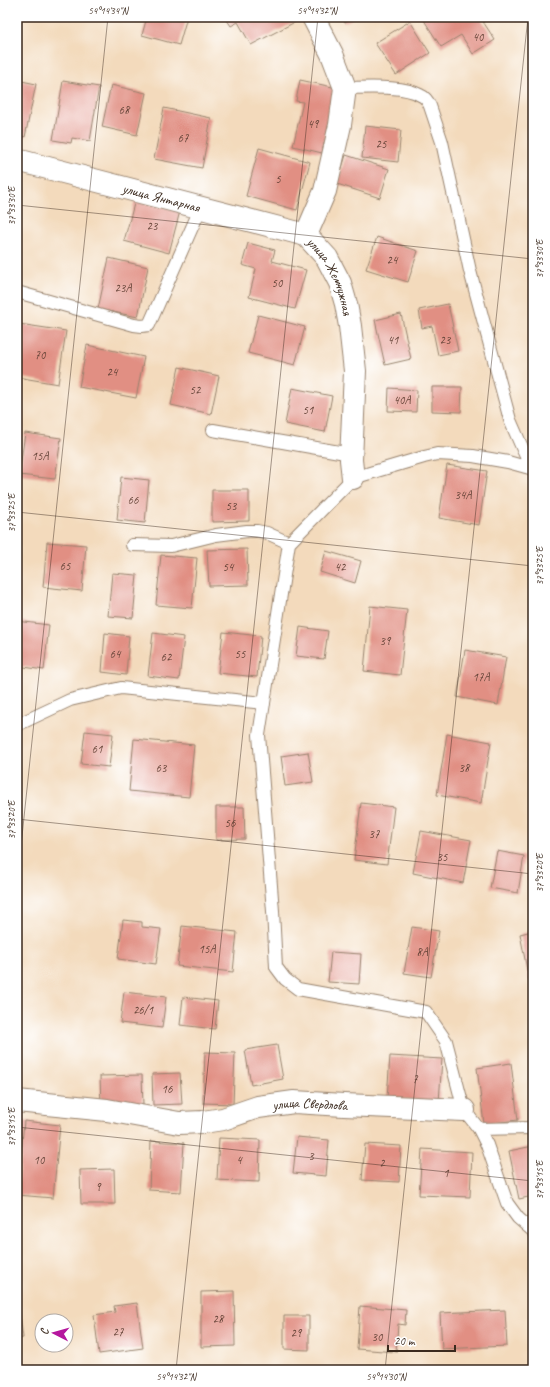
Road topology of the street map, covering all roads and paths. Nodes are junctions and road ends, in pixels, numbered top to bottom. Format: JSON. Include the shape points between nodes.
{"nodes":[{"id":1,"x":313,"y":17,"type":"edge"},
{"id":2,"x":345,"y":88,"type":"junction"},
{"id":3,"x":17,"y":160,"type":"edge"},
{"id":4,"x":201,"y":207,"type":"junction"},
{"id":5,"x":306,"y":235,"type":"junction"},
{"id":6,"x":17,"y":292,"type":"edge"},
{"id":7,"x":213,"y":430,"type":"dead end"},
{"id":8,"x":351,"y":454,"type":"junction"},
{"id":9,"x":532,"y":468,"type":"edge"},
{"id":10,"x":353,"y":478,"type":"junction"},
{"id":11,"x":290,"y":543,"type":"junction"},
{"id":12,"x":132,"y":544,"type":"dead end"},
{"id":13,"x":264,"y":703,"type":"junction"},
{"id":14,"x":17,"y":725,"type":"edge"},
{"id":15,"x":17,"y":1101,"type":"edge"},
{"id":16,"x":464,"y":1110,"type":"junction"},
{"id":17,"x":533,"y":1128,"type":"edge"},
{"id":18,"x":479,"y":1129,"type":"junction"},
{"id":19,"x":533,"y":1231,"type":"edge"}],
"edges":[{"from":1,"to":2,"type":"street","name":"улица Жемчужная","via":[[332,54]]},
{"from":2,"to":5,"type":"street","name":"улица Жемчужная","via":[[340,125],[325,191]]},
{"from":2,"to":9,"type":"lane","via":[[405,90],[421,95],[430,106],[442,142],[470,271],[510,420]]},
{"from":3,"to":4,"type":"street","name":"улица Янтарная"},
{"from":4,"to":5,"type":"street","name":"улица Янтарная"},
{"from":4,"to":6,"type":"lane","via":[[149,325],[134,325]]},
{"from":5,"to":8,"type":"street","name":"улица Жемчужная","via":[[327,258],[340,283],[346,304],[355,371]]},
{"from":7,"to":8,"type":"lane"},
{"from":8,"to":10,"type":"street","name":"улица Жемчужная"},
{"from":9,"to":10,"type":"lane","via":[[473,456],[437,454]]},
{"from":10,"to":11,"type":"lane"},
{"from":11,"to":12,"type":"lane","via":[[267,533],[247,531],[216,535],[171,546]]},
{"from":11,"to":13,"type":"lane"},
{"from":13,"to":14,"type":"lane","via":[[121,688],[70,700]]},
{"from":13,"to":16,"type":"lane","via":[[259,735],[274,911],[276,967],[285,979],[298,989],[426,1012],[446,1041]]},
{"from":15,"to":16,"type":"street","name":"улица Свердлова","via":[[107,1110],[179,1123],[222,1119],[258,1107],[294,1102]]},
{"from":16,"to":18,"type":"lane"},
{"from":17,"to":18,"type":"lane"},
{"from":18,"to":19,"type":"lane","via":[[507,1203],[518,1218]]}]}
